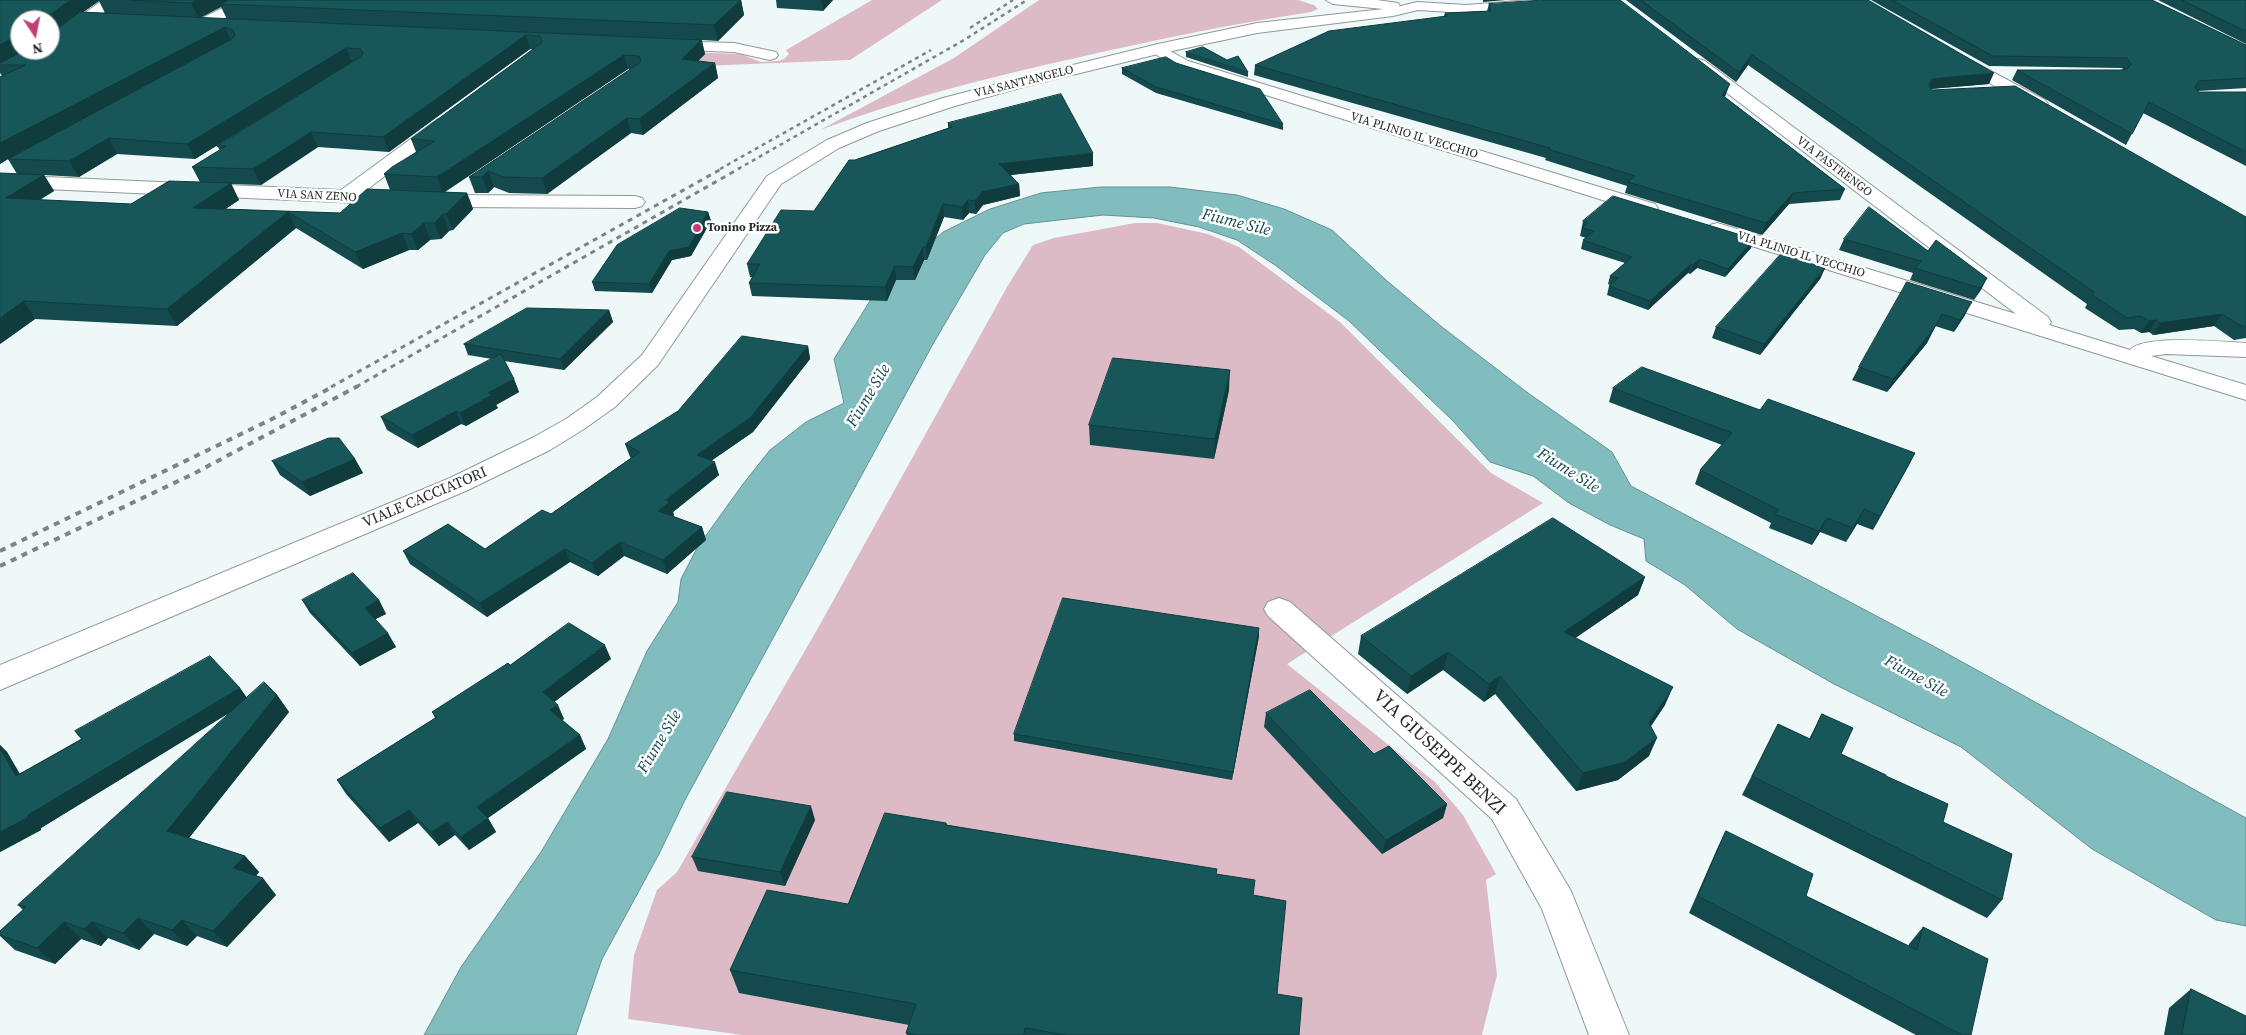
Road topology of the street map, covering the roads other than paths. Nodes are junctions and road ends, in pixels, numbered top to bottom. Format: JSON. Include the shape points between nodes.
{"nodes":[{"id":1,"x":113,"y":0,"type":"edge"},
{"id":2,"x":250,"y":0,"type":"edge"},
{"id":3,"x":1324,"y":0,"type":"edge"},
{"id":4,"x":1333,"y":0,"type":"edge"},
{"id":5,"x":1433,"y":0,"type":"edge"},
{"id":6,"x":1448,"y":0,"type":"edge"},
{"id":7,"x":1591,"y":0,"type":"edge"},
{"id":8,"x":1364,"y":1,"type":"edge"},
{"id":9,"x":1529,"y":4,"type":"junction"},
{"id":10,"x":1416,"y":6,"type":"junction"},
{"id":11,"x":84,"y":19,"type":"junction"},
{"id":12,"x":1318,"y":19,"type":"junction"},
{"id":13,"x":113,"y":20,"type":"edge"},
{"id":14,"x":181,"y":24,"type":"edge"},
{"id":15,"x":201,"y":24,"type":"junction"},
{"id":16,"x":234,"y":26,"type":"edge"},
{"id":17,"x":60,"y":38,"type":"edge"},
{"id":18,"x":649,"y":45,"type":"edge"},
{"id":19,"x":1158,"y":49,"type":"junction"},
{"id":20,"x":1942,"y":49,"type":"edge"},
{"id":21,"x":1684,"y":54,"type":"edge"},
{"id":22,"x":770,"y":55,"type":"dead end"},
{"id":23,"x":2013,"y":81,"type":"junction"},
{"id":24,"x":1983,"y":91,"type":"edge"},
{"id":25,"x":457,"y":113,"type":"edge"},
{"id":26,"x":2056,"y":114,"type":"edge"},
{"id":27,"x":17,"y":164,"type":"edge"},
{"id":28,"x":190,"y":173,"type":"dead end"},
{"id":29,"x":0,"y":174,"type":"edge"},
{"id":30,"x":0,"y":181,"type":"edge"},
{"id":31,"x":473,"y":184,"type":"edge"},
{"id":32,"x":164,"y":188,"type":"junction"},
{"id":33,"x":345,"y":197,"type":"junction"},
{"id":34,"x":760,"y":199,"type":"joint"},
{"id":35,"x":448,"y":201,"type":"junction"},
{"id":36,"x":635,"y":202,"type":"dead end"},
{"id":37,"x":1666,"y":213,"type":"edge"},
{"id":38,"x":1694,"y":222,"type":"edge"},
{"id":39,"x":2055,"y":333,"type":"junction"},
{"id":40,"x":2246,"y":350,"type":"edge"},
{"id":41,"x":2138,"y":359,"type":"junction"},
{"id":42,"x":2246,"y":393,"type":"edge"},
{"id":43,"x":1279,"y":609,"type":"dead end"},
{"id":44,"x":0,"y":678,"type":"edge"},
{"id":45,"x":1609,"y":1035,"type":"edge"}],
"edges":[{"from":1,"to":11,"type":"street"},
{"from":2,"to":15,"type":"street"},
{"from":3,"to":12,"type":"street","via":[[1336,7],[1336,11]]},
{"from":4,"to":8,"type":"street","name":"VIA SANT'ANGELO"},
{"from":5,"to":10,"type":"street","name":"VIA SANT'ANGELO"},
{"from":6,"to":9,"type":"street","name":"VIA SANT'ANGELO"},
{"from":7,"to":9,"type":"street","name":"VIA SANT'ANGELO"},
{"from":8,"to":10,"type":"street","name":"VIA SANT'ANGELO"},
{"from":8,"to":12,"type":"street","name":"VIA SANT'ANGELO","via":[[1348,13]]},
{"from":9,"to":10,"type":"street","name":"VIA SANT'ANGELO","via":[[1466,9]]},
{"from":10,"to":12,"type":"street","name":"VIA SANT'ANGELO","via":[[1393,12]]},
{"from":11,"to":13,"type":"street"},
{"from":11,"to":17,"type":"street"},
{"from":12,"to":19,"type":"street","name":"VIA SANT'ANGELO"},
{"from":14,"to":15,"type":"street"},
{"from":15,"to":16,"type":"street"},
{"from":18,"to":22,"type":"street","via":[[742,49]]},
{"from":19,"to":34,"type":"street","name":"VIA SANT'ANGELO","via":[[1022,82],[873,127],[800,163],[774,180]]},
{"from":19,"to":37,"type":"street","name":"VIA PLINIO IL VECCHIO","via":[[1182,64]]},
{"from":20,"to":23,"type":"street","via":[[1984,73]]},
{"from":21,"to":39,"type":"street","name":"VIA PASTRENGO"},
{"from":23,"to":24,"type":"street"},
{"from":23,"to":26,"type":"street"},
{"from":25,"to":33,"type":"street"},
{"from":27,"to":29,"type":"street"},
{"from":28,"to":32,"type":"street"},
{"from":30,"to":32,"type":"street","name":"VIA SAN ZENO"},
{"from":31,"to":35,"type":"street"},
{"from":32,"to":33,"type":"street","name":"VIA SAN ZENO"},
{"from":33,"to":35,"type":"street","name":"VIA SAN ZENO"},
{"from":34,"to":44,"type":"street","name":"VIALE CACCIATORI","via":[[650,360],[606,402],[575,424],[459,484]]},
{"from":35,"to":36,"type":"street","name":"VIA SAN ZENO"},
{"from":38,"to":39,"type":"street","name":"VIA PLINIO IL VECCHIO"},
{"from":39,"to":41,"type":"street","name":"VIA PLINIO IL VECCHIO"},
{"from":40,"to":41,"type":"street","via":[[2154,347],[2140,352]]},
{"from":41,"to":42,"type":"street","name":"VIA PLINIO IL VECCHIO"},
{"from":43,"to":45,"type":"street","name":"VIA GIUSEPPE BENZI","via":[[1504,808],[1558,902]]}]}
